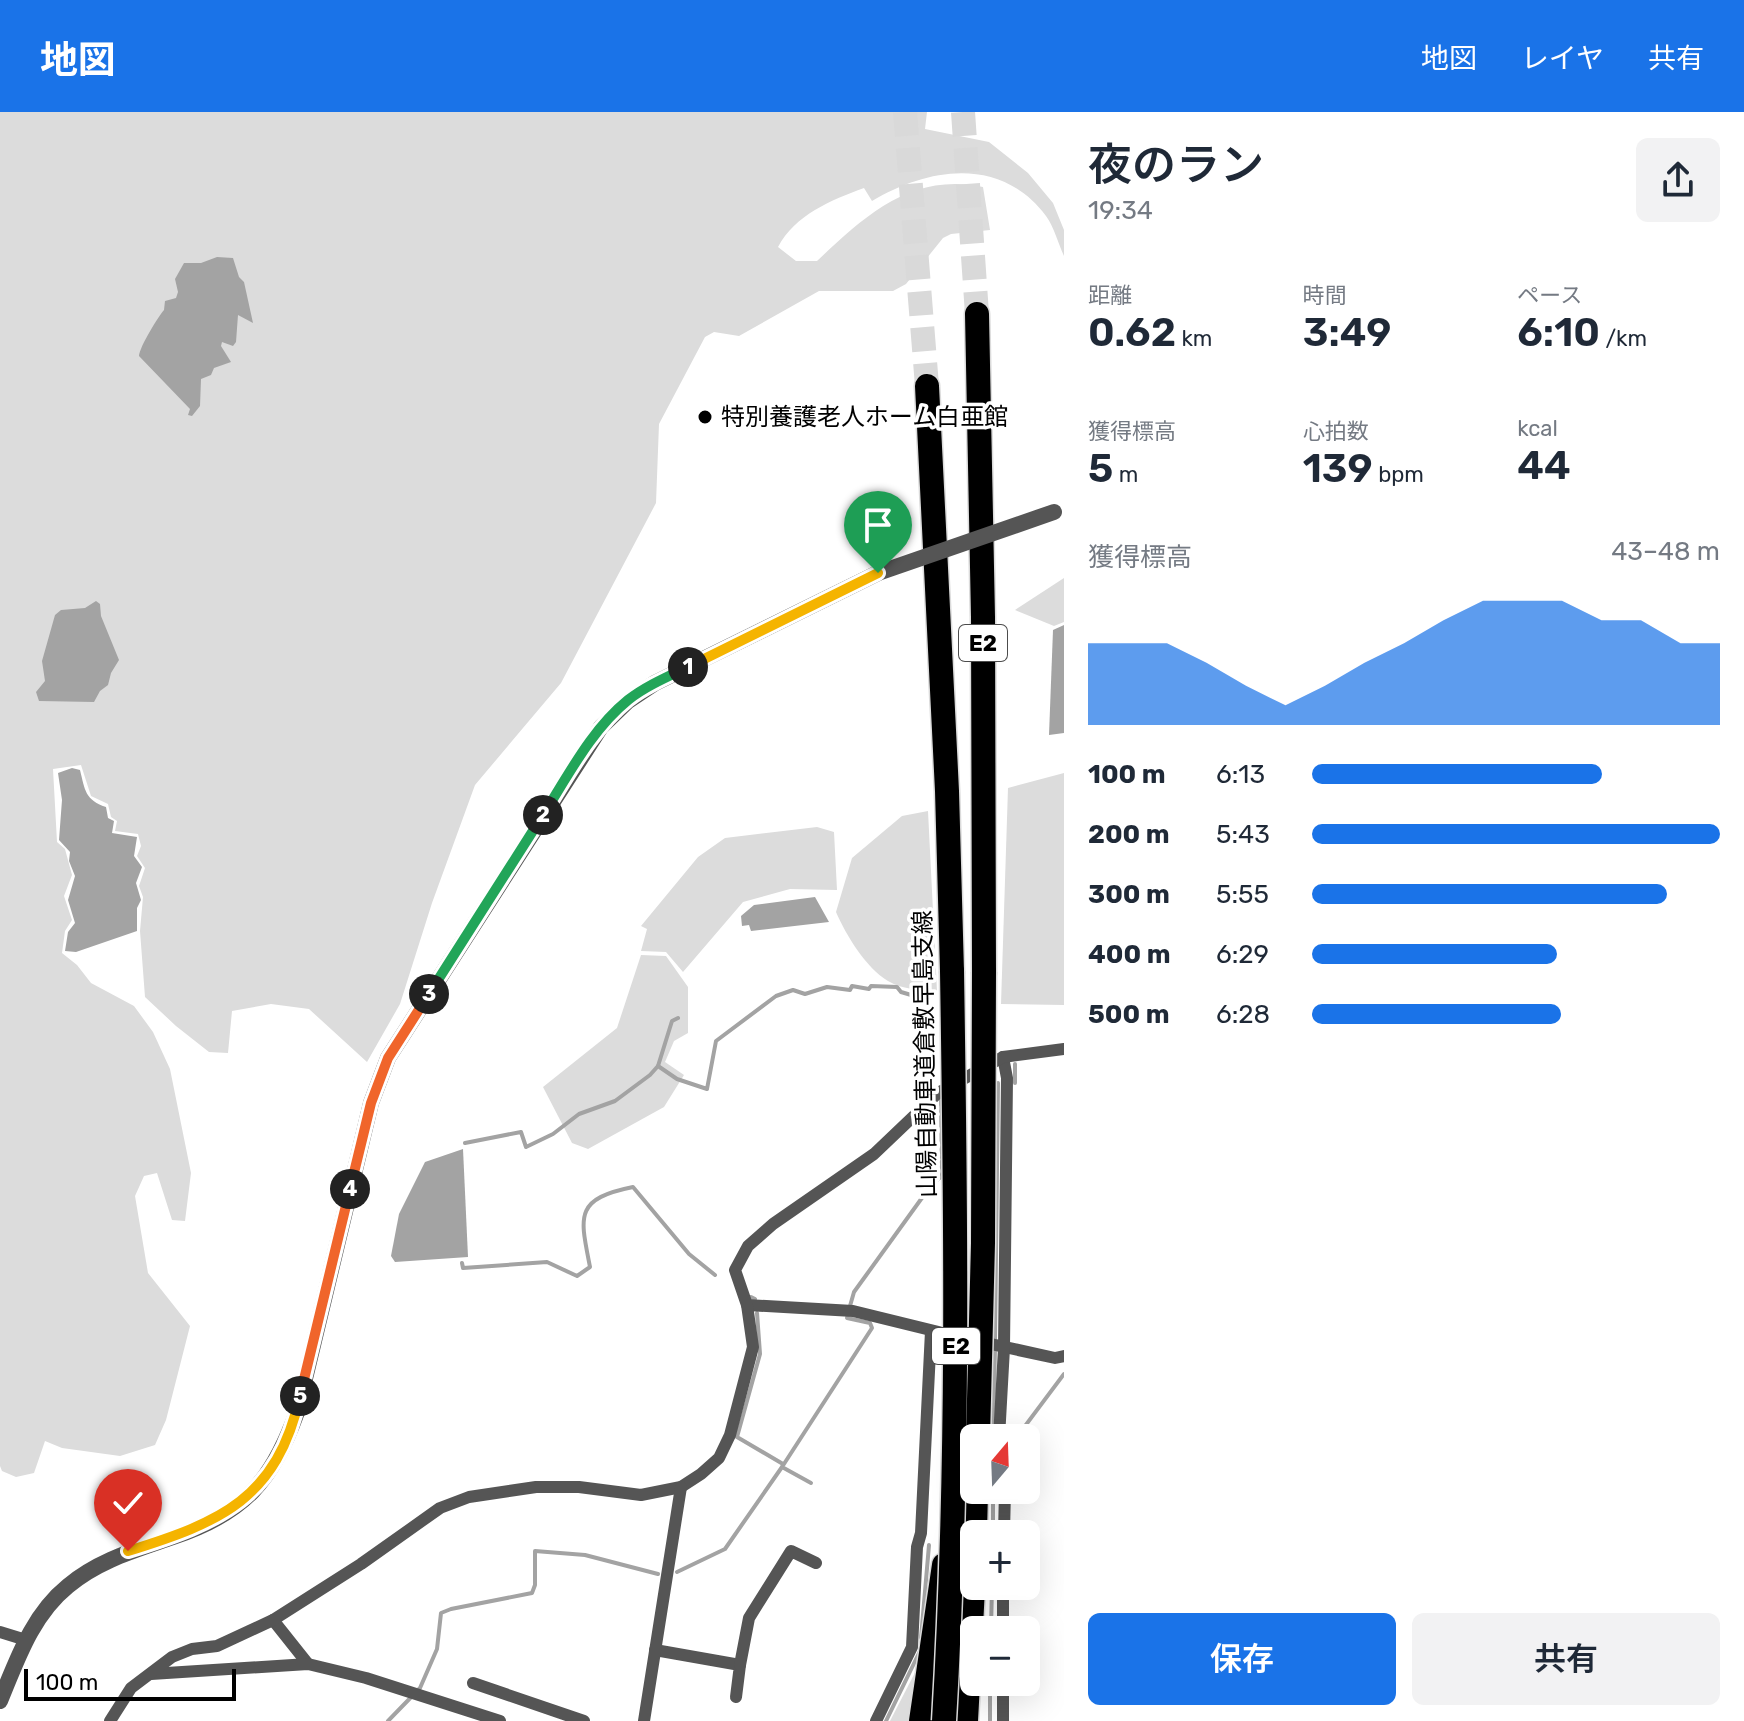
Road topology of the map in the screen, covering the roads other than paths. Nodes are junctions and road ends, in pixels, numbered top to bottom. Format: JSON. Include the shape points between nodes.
{"nodes":[{"id":1,"x":977,"y":314,"type":"tunnel mouth"},
{"id":2,"x":927,"y":386,"type":"tunnel mouth"},
{"id":3,"x":1059,"y":511,"type":"edge"},
{"id":4,"x":1064,"y":1049,"type":"edge"},
{"id":5,"x":1003,"y":1057,"type":"junction"},
{"id":6,"x":747,"y":1305,"type":"junction"},
{"id":7,"x":931,"y":1331,"type":"junction"},
{"id":8,"x":1004,"y":1348,"type":"junction"},
{"id":9,"x":1064,"y":1356,"type":"edge"},
{"id":10,"x":978,"y":1424,"type":"edge"},
{"id":11,"x":1000,"y":1424,"type":"edge"},
{"id":12,"x":681,"y":1487,"type":"junction"},
{"id":13,"x":964,"y":1520,"type":"edge"},
{"id":14,"x":960,"y":1539,"type":"edge"},
{"id":15,"x":816,"y":1563,"type":"dead end"},
{"id":16,"x":960,"y":1568,"type":"edge"},
{"id":17,"x":972,"y":1600,"type":"edge"},
{"id":18,"x":273,"y":1620,"type":"junction"},
{"id":19,"x":0,"y":1632,"type":"edge"},
{"id":20,"x":26,"y":1640,"type":"junction"},
{"id":21,"x":655,"y":1650,"type":"junction"},
{"id":22,"x":308,"y":1664,"type":"junction"},
{"id":23,"x":740,"y":1665,"type":"junction"},
{"id":24,"x":151,"y":1674,"type":"junction"},
{"id":25,"x":473,"y":1683,"type":"dead end"},
{"id":26,"x":975,"y":1696,"type":"edge"},
{"id":27,"x":1003,"y":1696,"type":"edge"},
{"id":28,"x":736,"y":1697,"type":"dead end"},
{"id":29,"x":0,"y":1701,"type":"edge"},
{"id":30,"x":110,"y":1721,"type":"edge"},
{"id":31,"x":500,"y":1721,"type":"edge"},
{"id":32,"x":584,"y":1721,"type":"edge"},
{"id":33,"x":644,"y":1721,"type":"edge"},
{"id":34,"x":876,"y":1721,"type":"edge"},
{"id":35,"x":921,"y":1721,"type":"edge"},
{"id":36,"x":944,"y":1721,"type":"edge"},
{"id":37,"x":966,"y":1721,"type":"edge"},
{"id":38,"x":975,"y":1721,"type":"edge"},
{"id":39,"x":1003,"y":1721,"type":"edge"}],
"edges":[{"from":1,"to":10,"type":"highway","number":"E2","bridge":true,"via":[[984,972]]},
{"from":2,"to":13,"type":"highway","name":"山陽自動車道倉敷早島支線","number":"E2","bridge":true,"via":[[947,791]]},
{"from":3,"to":20,"type":"street","bridge":true,"via":[[878,573],[655,683],[601,727],[388,1058],[371,1103],[297,1412],[265,1479],[224,1515],[106,1560],[68,1586],[44,1610]]},
{"from":4,"to":5,"type":"street"},
{"from":5,"to":6,"type":"street","via":[[938,1093],[874,1154],[748,1246],[735,1270]]},
{"from":5,"to":8,"type":"street"},
{"from":6,"to":7,"type":"street","via":[[853,1311]]},
{"from":6,"to":12,"type":"street","via":[[753,1347],[730,1435],[719,1458]]},
{"from":7,"to":8,"type":"street"},
{"from":7,"to":34,"type":"street","via":[[912,1647]]},
{"from":8,"to":9,"type":"street"},
{"from":8,"to":11,"type":"street"},
{"from":12,"to":18,"type":"street","via":[[641,1495],[536,1487],[469,1497],[440,1508]]},
{"from":12,"to":21,"type":"street"},
{"from":14,"to":35,"type":"highway","bridge":true,"via":[[939,1585]]},
{"from":15,"to":23,"type":"street","via":[[791,1551],[749,1618]]},
{"from":16,"to":36,"type":"highway","name":"山陽自動車道倉敷早島支線","number":"E2","bridge":true},
{"from":17,"to":37,"type":"highway"},
{"from":18,"to":22,"type":"street"},
{"from":18,"to":24,"type":"street","via":[[217,1646],[172,1657]]},
{"from":19,"to":20,"type":"street"},
{"from":20,"to":29,"type":"street"},
{"from":21,"to":23,"type":"street"},
{"from":21,"to":33,"type":"street"},
{"from":22,"to":24,"type":"street"},
{"from":22,"to":31,"type":"street"},
{"from":23,"to":28,"type":"street"},
{"from":24,"to":30,"type":"street","via":[[131,1688]]},
{"from":25,"to":32,"type":"street"},
{"from":26,"to":38,"type":"highway"},
{"from":27,"to":39,"type":"street"}]}
